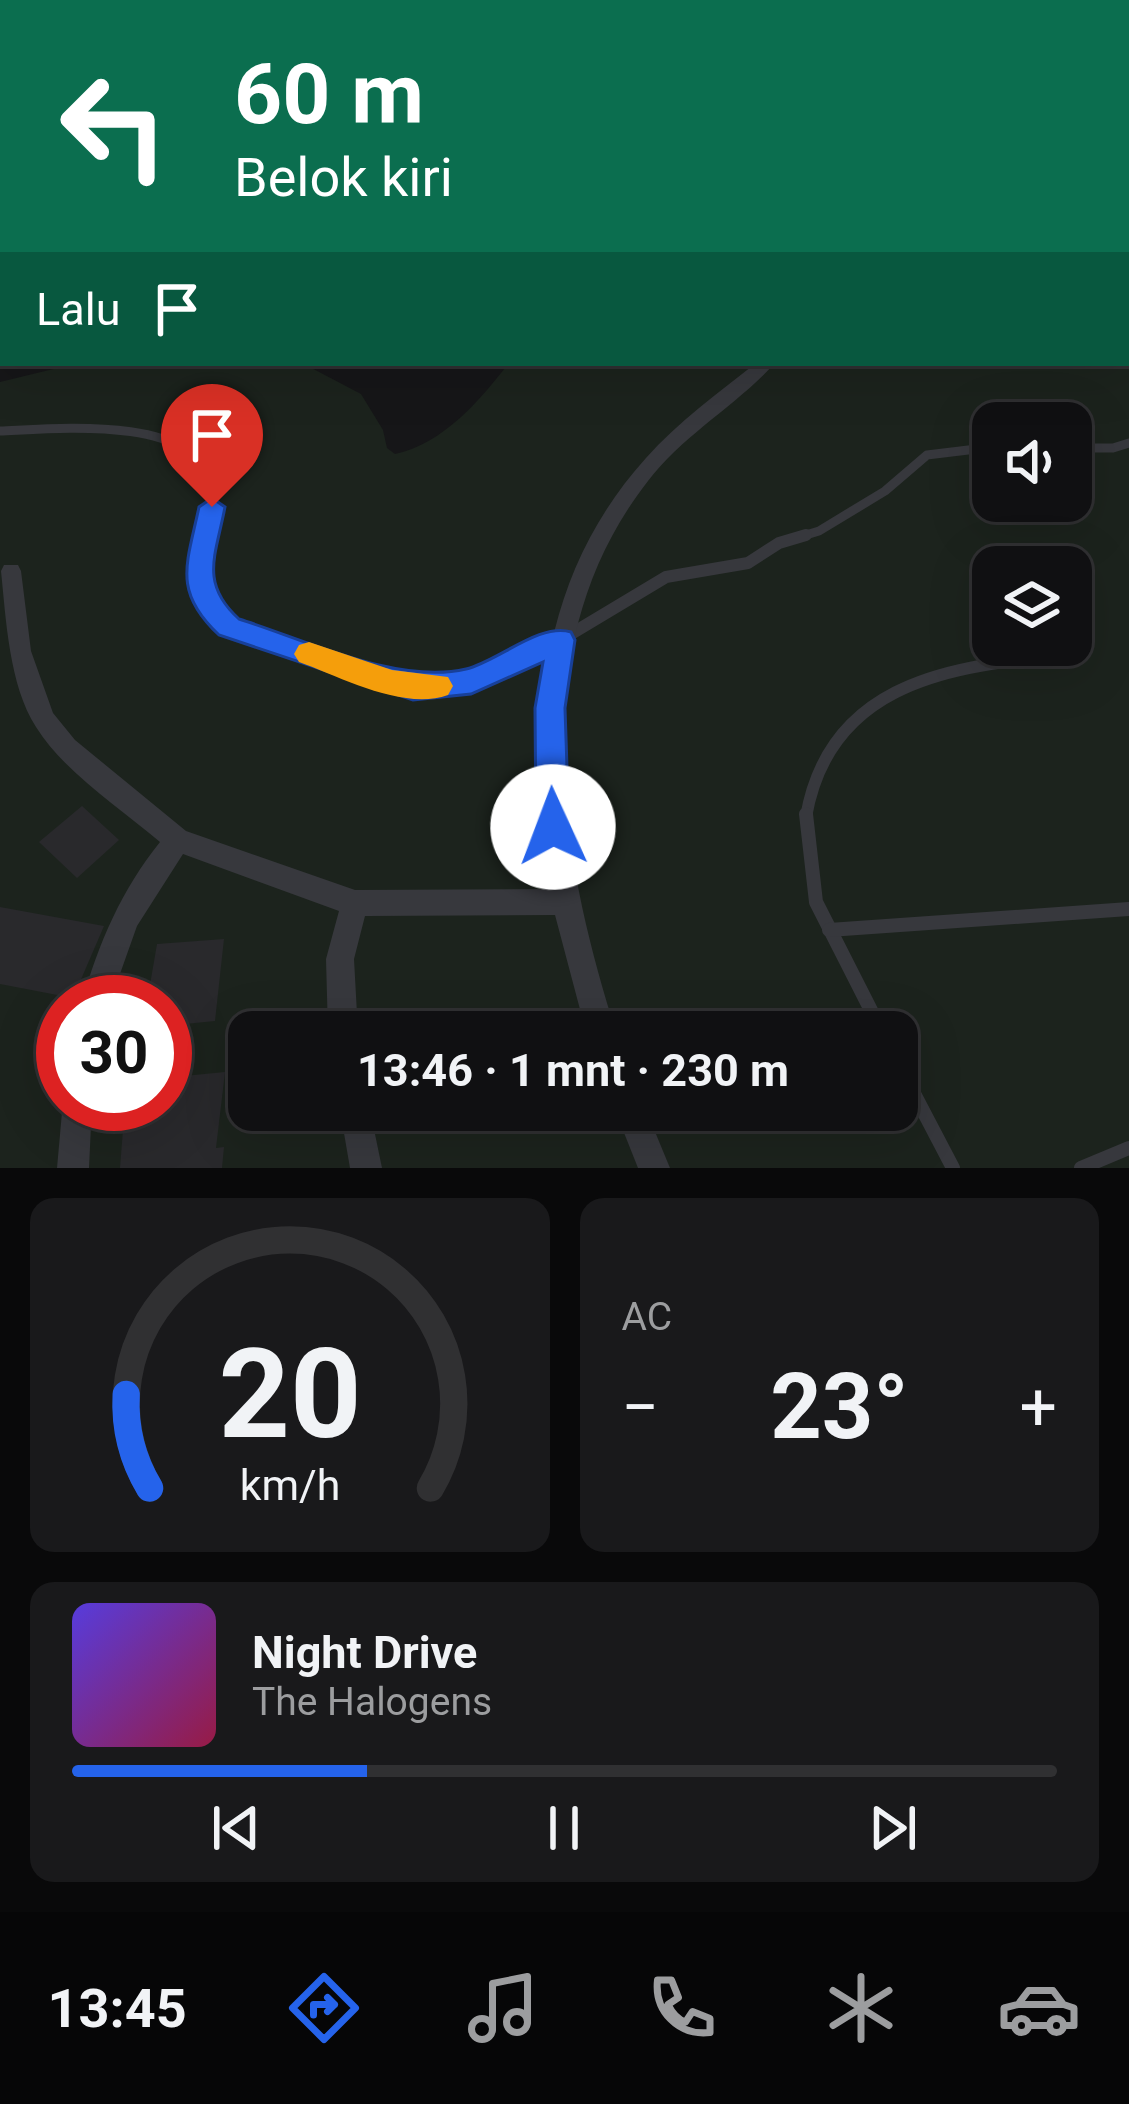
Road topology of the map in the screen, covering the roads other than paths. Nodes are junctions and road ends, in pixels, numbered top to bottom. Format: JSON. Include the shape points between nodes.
{"nodes":[{"id":1,"x":763,"y":366,"type":"edge"},
{"id":2,"x":0,"y":431,"type":"edge"},
{"id":3,"x":1129,"y":443,"type":"edge"},
{"id":4,"x":1092,"y":448,"type":"edge"},
{"id":5,"x":972,"y":450,"type":"edge"},
{"id":6,"x":11,"y":571,"type":"dead end"},
{"id":7,"x":561,"y":640,"type":"junction"},
{"id":8,"x":973,"y":666,"type":"edge"},
{"id":9,"x":178,"y":840,"type":"junction"},
{"id":10,"x":561,"y":902,"type":"junction"},
{"id":11,"x":355,"y":903,"type":"junction"},
{"id":12,"x":1129,"y":909,"type":"edge"},
{"id":13,"x":829,"y":930,"type":"junction"},
{"id":14,"x":104,"y":975,"type":"edge"},
{"id":15,"x":342,"y":1011,"type":"edge"},
{"id":16,"x":595,"y":1011,"type":"edge"},
{"id":17,"x":871,"y":1011,"type":"edge"},
{"id":18,"x":918,"y":1102,"type":"edge"},
{"id":19,"x":75,"y":1131,"type":"edge"},
{"id":20,"x":359,"y":1131,"type":"edge"},
{"id":21,"x":639,"y":1131,"type":"edge"},
{"id":22,"x":1129,"y":1148,"type":"edge"},
{"id":23,"x":73,"y":1168,"type":"edge"},
{"id":24,"x":366,"y":1168,"type":"edge"},
{"id":25,"x":654,"y":1168,"type":"edge"},
{"id":26,"x":952,"y":1168,"type":"edge"},
{"id":27,"x":1081,"y":1168,"type":"edge"}],
"edges":[{"from":1,"to":7,"type":"street","via":[[639,478],[592,554]]},
{"from":2,"to":7,"type":"lane","via":[[161,437],[200,461],[212,507],[198,577],[207,607],[230,627],[413,687],[471,681]]},
{"from":3,"to":4,"type":"lane"},
{"from":5,"to":7,"type":"lane","via":[[926,455],[820,531],[748,563],[666,577]]},
{"from":6,"to":9,"type":"street","via":[[20,651],[44,718],[66,748]]},
{"from":7,"to":10,"type":"street","via":[[550,767]]},
{"from":8,"to":13,"type":"lane","via":[[880,698],[825,749],[811,779],[804,831]]},
{"from":9,"to":11,"type":"street"},
{"from":9,"to":14,"type":"street","via":[[121,922]]},
{"from":10,"to":11,"type":"street"},
{"from":10,"to":16,"type":"street"},
{"from":11,"to":15,"type":"street","via":[[340,959]]},
{"from":12,"to":13,"type":"lane"},
{"from":13,"to":17,"type":"lane"},
{"from":18,"to":26,"type":"lane"},
{"from":19,"to":23,"type":"street"},
{"from":20,"to":24,"type":"street"},
{"from":21,"to":25,"type":"street"},
{"from":22,"to":27,"type":"lane"}]}
